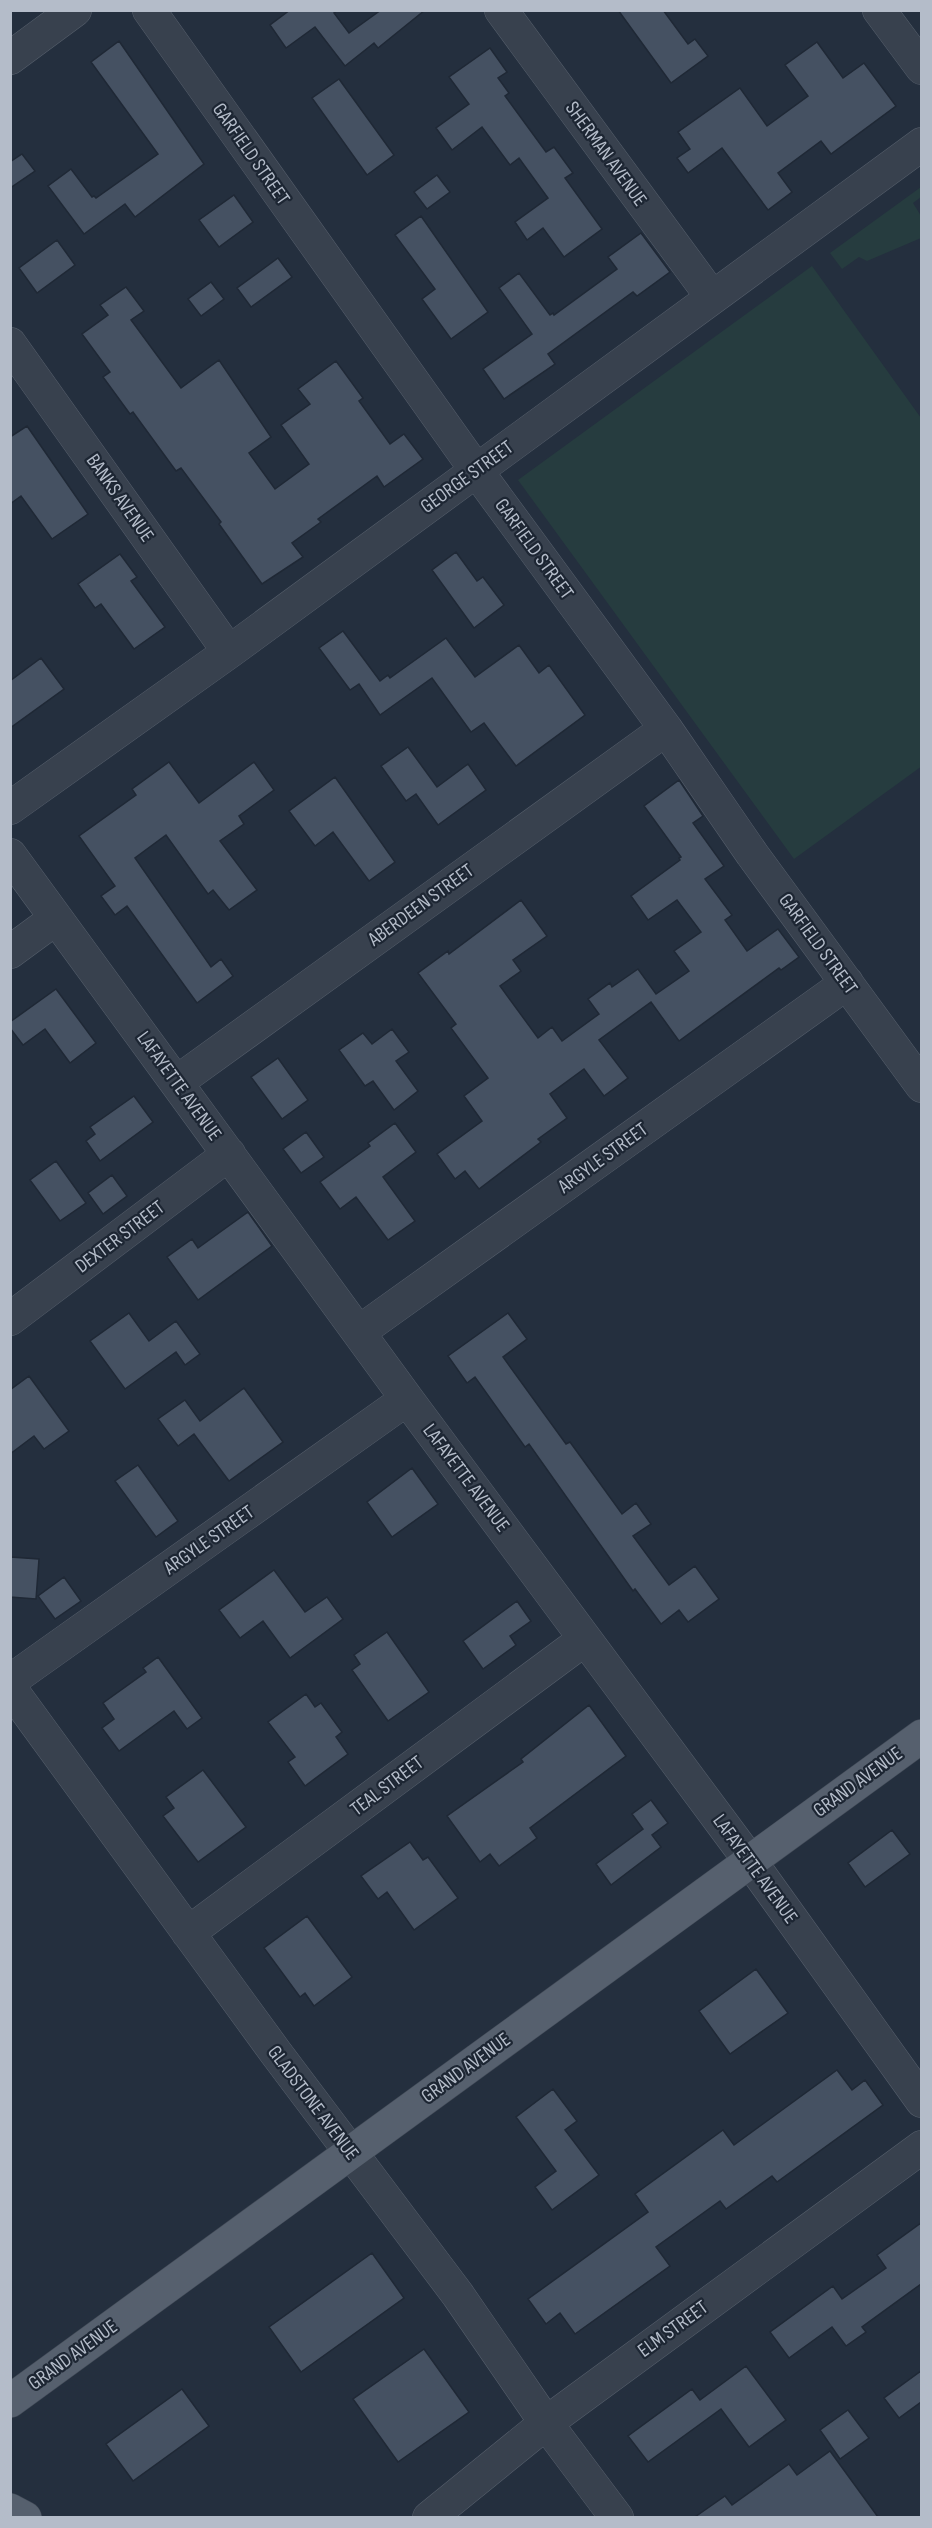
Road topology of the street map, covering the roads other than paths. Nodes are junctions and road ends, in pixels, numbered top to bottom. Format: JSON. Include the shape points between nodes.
{"nodes":[{"id":1,"x":75,"y":10,"type":"edge"},
{"id":2,"x":149,"y":10,"type":"edge"},
{"id":3,"x":501,"y":10,"type":"edge"},
{"id":4,"x":879,"y":10,"type":"edge"},
{"id":5,"x":10,"y":58,"type":"edge"},
{"id":6,"x":921,"y":68,"type":"edge"},
{"id":7,"x":921,"y":144,"type":"edge"},
{"id":8,"x":711,"y":297,"type":"junction"},
{"id":9,"x":10,"y":344,"type":"edge"},
{"id":10,"x":476,"y":470,"type":"junction"},
{"id":11,"x":229,"y":652,"type":"junction"},
{"id":12,"x":666,"y":729,"type":"junction"},
{"id":13,"x":10,"y":808,"type":"edge"},
{"id":14,"x":10,"y":855,"type":"edge"},
{"id":15,"x":55,"y":919,"type":"junction"},
{"id":16,"x":10,"y":952,"type":"edge"},
{"id":17,"x":848,"y":983,"type":"junction"},
{"id":18,"x":177,"y":1082,"type":"junction"},
{"id":19,"x":921,"y":1086,"type":"edge"},
{"id":20,"x":229,"y":1154,"type":"junction"},
{"id":21,"x":10,"y":1319,"type":"edge"},
{"id":22,"x":359,"y":1332,"type":"junction"},
{"id":23,"x":407,"y":1399,"type":"junction"},
{"id":24,"x":585,"y":1639,"type":"junction"},
{"id":25,"x":10,"y":1681,"type":"edge"},
{"id":26,"x":10,"y":1688,"type":"edge"},
{"id":27,"x":921,"y":1736,"type":"edge"},
{"id":28,"x":750,"y":1860,"type":"junction"},
{"id":29,"x":188,"y":1933,"type":"junction"},
{"id":30,"x":921,"y":2101,"type":"edge"},
{"id":31,"x":921,"y":2147,"type":"edge"},
{"id":32,"x":350,"y":2153,"type":"junction"},
{"id":33,"x":10,"y":2401,"type":"edge"},
{"id":34,"x":546,"y":2422,"type":"junction"},
{"id":35,"x":10,"y":2510,"type":"edge"},
{"id":36,"x":25,"y":2517,"type":"edge"},
{"id":37,"x":429,"y":2517,"type":"edge"},
{"id":38,"x":617,"y":2517,"type":"edge"}],
"edges":[{"from":1,"to":5,"type":"street"},
{"from":2,"to":10,"type":"street","name":"GARFIELD STREET"},
{"from":3,"to":8,"type":"street","name":"SHERMAN AVENUE"},
{"from":4,"to":6,"type":"street"},
{"from":7,"to":8,"type":"street","name":"GEORGE STREET"},
{"from":8,"to":10,"type":"street","name":"GEORGE STREET"},
{"from":9,"to":11,"type":"street","name":"BANKS AVENUE"},
{"from":10,"to":11,"type":"street","name":"GEORGE STREET"},
{"from":10,"to":12,"type":"street","name":"GARFIELD STREET"},
{"from":11,"to":13,"type":"street","name":"GEORGE STREET"},
{"from":12,"to":17,"type":"street","name":"GARFIELD STREET"},
{"from":12,"to":18,"type":"street","name":"ABERDEEN STREET"},
{"from":14,"to":15,"type":"street","name":"LAFAYETTE AVENUE"},
{"from":15,"to":16,"type":"street"},
{"from":15,"to":18,"type":"street","name":"LAFAYETTE AVENUE"},
{"from":17,"to":19,"type":"street","name":"GARFIELD STREET"},
{"from":17,"to":22,"type":"street","name":"ARGYLE STREET"},
{"from":18,"to":20,"type":"street","name":"LAFAYETTE AVENUE"},
{"from":20,"to":21,"type":"street","name":"DEXTER STREET"},
{"from":20,"to":22,"type":"street","name":"LAFAYETTE AVENUE"},
{"from":22,"to":23,"type":"street","name":"LAFAYETTE AVENUE"},
{"from":23,"to":24,"type":"street","name":"LAFAYETTE AVENUE"},
{"from":23,"to":25,"type":"street","name":"ARGYLE STREET"},
{"from":24,"to":28,"type":"street","name":"LAFAYETTE AVENUE"},
{"from":24,"to":29,"type":"street","name":"TEAL STREET"},
{"from":26,"to":29,"type":"street","name":"GLADSTONE AVENUE"},
{"from":27,"to":28,"type":"main road","name":"GRAND AVENUE"},
{"from":28,"to":30,"type":"street","name":"LAFAYETTE AVENUE"},
{"from":28,"to":32,"type":"main road","name":"GRAND AVENUE"},
{"from":29,"to":32,"type":"street","name":"GLADSTONE AVENUE"},
{"from":31,"to":34,"type":"street","name":"ELM STREET"},
{"from":32,"to":33,"type":"main road","name":"GRAND AVENUE"},
{"from":32,"to":34,"type":"street","name":"GLADSTONE AVENUE","via":[[458,2295]]},
{"from":34,"to":37,"type":"street","name":"ELM STREET"},
{"from":34,"to":38,"type":"street","name":"GLADSTONE AVENUE"},
{"from":35,"to":36,"type":"main road"}]}
